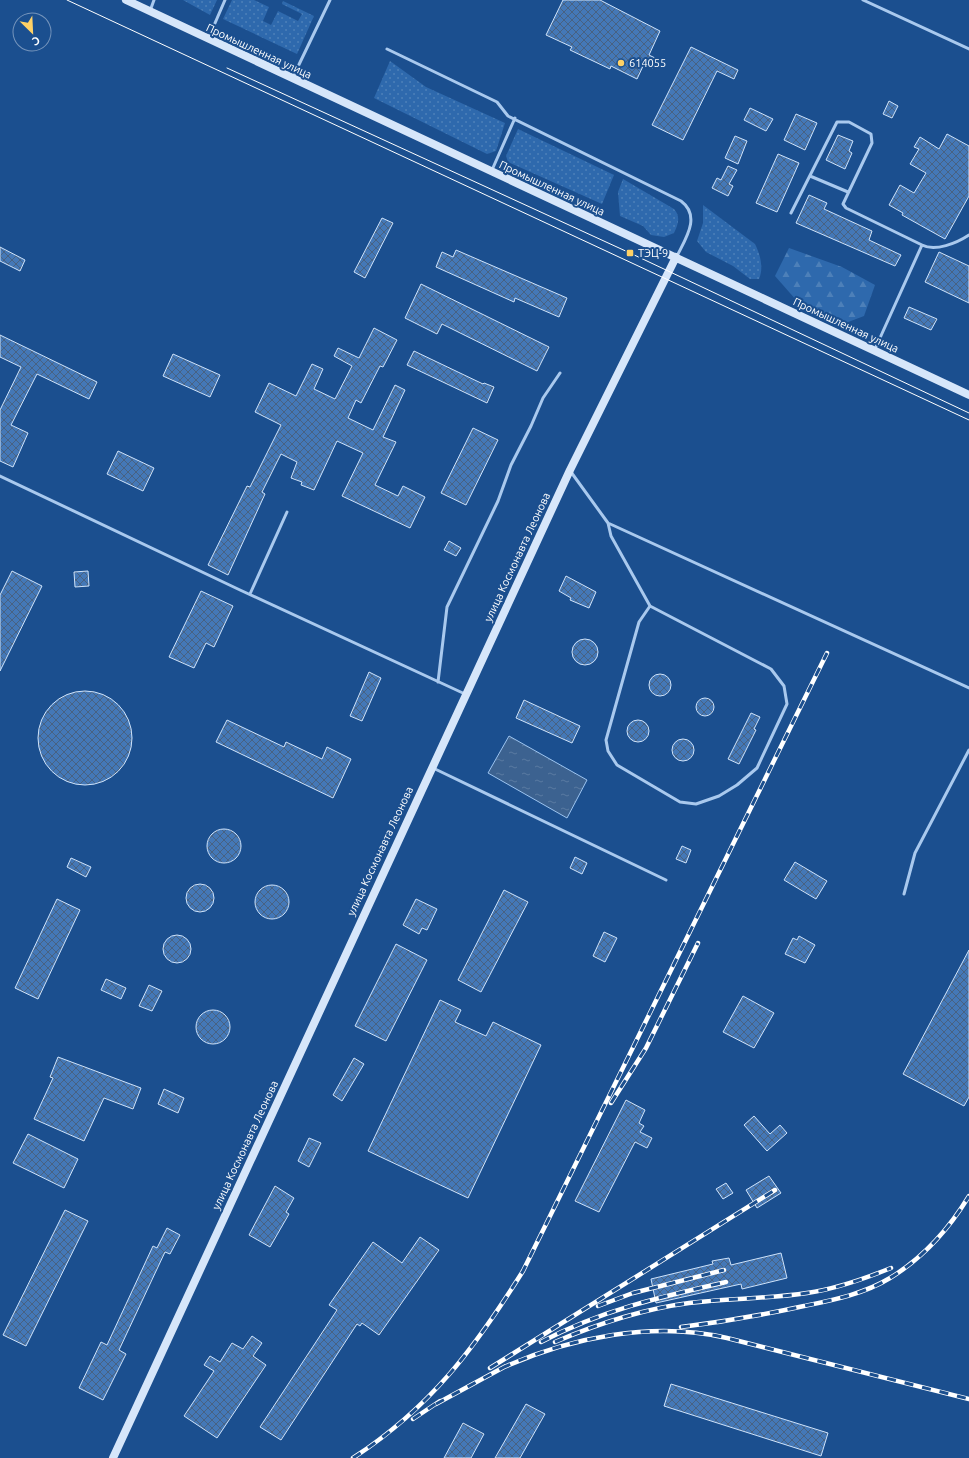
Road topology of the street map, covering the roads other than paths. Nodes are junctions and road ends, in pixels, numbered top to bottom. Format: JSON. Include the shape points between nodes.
{"nodes":[{"id":1,"x":126,"y":0,"type":"edge"},
{"id":2,"x":154,"y":0,"type":"edge"},
{"id":3,"x":226,"y":0,"type":"edge"},
{"id":4,"x":330,"y":0,"type":"edge"},
{"id":5,"x":863,"y":0,"type":"edge"},
{"id":6,"x":150,"y":11,"type":"junction"},
{"id":7,"x":208,"y":39,"type":"junction"},
{"id":8,"x":387,"y":49,"type":"dead end"},
{"id":9,"x":969,"y":49,"type":"edge"},
{"id":10,"x":292,"y":79,"type":"junction"},
{"id":11,"x":514,"y":118,"type":"junction"},
{"id":12,"x":491,"y":172,"type":"junction"},
{"id":13,"x":810,"y":176,"type":"junction"},
{"id":14,"x":848,"y":192,"type":"junction"},
{"id":15,"x":791,"y":213,"type":"dead end"},
{"id":16,"x":969,"y":235,"type":"edge"},
{"id":17,"x":922,"y":246,"type":"junction"},
{"id":18,"x":676,"y":257,"type":"junction"},
{"id":19,"x":874,"y":351,"type":"junction"},
{"id":20,"x":560,"y":373,"type":"dead end"},
{"id":21,"x":969,"y":395,"type":"edge"},
{"id":22,"x":570,"y":470,"type":"junction"},
{"id":23,"x":0,"y":476,"type":"edge"},
{"id":24,"x":287,"y":512,"type":"dead end"},
{"id":25,"x":608,"y":523,"type":"junction"},
{"id":26,"x":250,"y":594,"type":"junction"},
{"id":27,"x":650,"y":606,"type":"junction"},
{"id":28,"x":438,"y":682,"type":"junction"},
{"id":29,"x":969,"y":688,"type":"edge"},
{"id":30,"x":465,"y":694,"type":"junction"},
{"id":31,"x":969,"y":750,"type":"edge"},
{"id":32,"x":431,"y":767,"type":"junction"},
{"id":33,"x":666,"y":880,"type":"dead end"},
{"id":34,"x":904,"y":894,"type":"dead end"},
{"id":35,"x":113,"y":1458,"type":"edge"}],
"edges":[{"from":1,"to":6,"type":"street","name":"Промышленная улица"},
{"from":2,"to":6,"type":"lane"},
{"from":3,"to":7,"type":"lane"},
{"from":4,"to":10,"type":"lane"},
{"from":5,"to":9,"type":"lane"},
{"from":6,"to":7,"type":"street","name":"Промышленная улица"},
{"from":7,"to":10,"type":"street","name":"Промышленная улица"},
{"from":8,"to":11,"type":"lane","via":[[497,102]]},
{"from":10,"to":12,"type":"street","name":"Промышленная улица"},
{"from":11,"to":12,"type":"lane"},
{"from":11,"to":18,"type":"lane","via":[[685,205],[691,213],[691,225]]},
{"from":12,"to":18,"type":"street","name":"Промышленная улица"},
{"from":13,"to":14,"type":"lane"},
{"from":13,"to":14,"type":"lane","via":[[835,125],[840,121],[849,122],[869,132],[873,139]]},
{"from":13,"to":15,"type":"lane"},
{"from":14,"to":17,"type":"lane","via":[[843,201],[844,206]]},
{"from":16,"to":17,"type":"lane","via":[[937,248],[929,249]]},
{"from":17,"to":19,"type":"lane"},
{"from":18,"to":19,"type":"street","name":"Промышленная улица"},
{"from":18,"to":22,"type":"street","name":"улица Космонавта Леонова"},
{"from":19,"to":21,"type":"street","name":"Промышленная улица"},
{"from":20,"to":28,"type":"lane","via":[[543,398],[511,465],[498,501],[447,607]]},
{"from":22,"to":25,"type":"lane"},
{"from":22,"to":30,"type":"street","name":"улица Космонавта Леонова"},
{"from":23,"to":26,"type":"lane"},
{"from":24,"to":26,"type":"lane"},
{"from":25,"to":27,"type":"lane","via":[[611,536]]},
{"from":25,"to":29,"type":"lane"},
{"from":26,"to":28,"type":"lane"},
{"from":27,"to":27,"type":"lane","via":[[639,622],[606,740],[608,751],[617,765],[680,802],[696,804],[731,789],[757,768],[787,704],[784,686],[771,669]]},
{"from":28,"to":30,"type":"lane"},
{"from":30,"to":32,"type":"street","name":"улица Космонавта Леонова"},
{"from":31,"to":34,"type":"lane","via":[[915,853]]},
{"from":32,"to":33,"type":"lane"},
{"from":32,"to":35,"type":"street","name":"улица Космонавта Леонова"}]}
